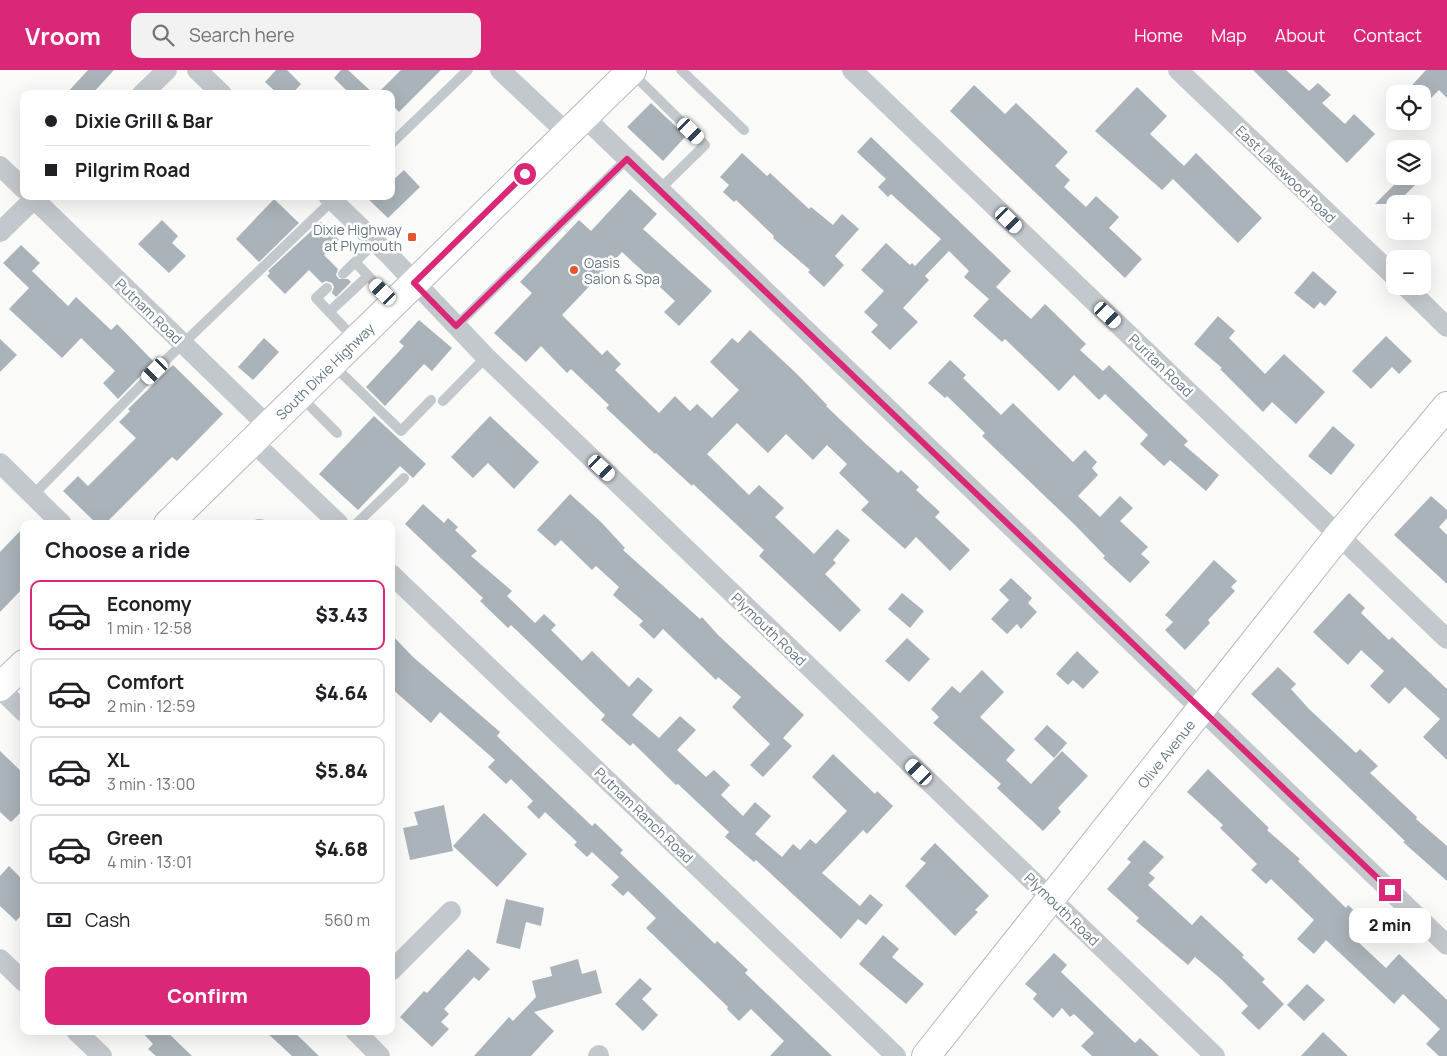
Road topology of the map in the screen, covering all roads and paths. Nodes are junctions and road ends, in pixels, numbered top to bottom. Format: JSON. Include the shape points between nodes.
{"nodes":[{"id":1,"x":167,"y":70,"type":"edge"},
{"id":2,"x":197,"y":70,"type":"edge"},
{"id":3,"x":468,"y":70,"type":"edge"},
{"id":4,"x":500,"y":70,"type":"edge"},
{"id":5,"x":681,"y":70,"type":"edge"},
{"id":6,"x":852,"y":70,"type":"edge"},
{"id":7,"x":1178,"y":70,"type":"edge"},
{"id":8,"x":625,"y":72,"type":"edge"},
{"id":9,"x":146,"y":90,"type":"edge"},
{"id":10,"x":218,"y":90,"type":"edge"},
{"id":11,"x":575,"y":125,"type":"junction"},
{"id":12,"x":744,"y":130,"type":"dead end"},
{"id":13,"x":395,"y":140,"type":"edge"},
{"id":14,"x":627,"y":159,"type":"junction"},
{"id":15,"x":0,"y":166,"type":"edge"},
{"id":16,"x":20,"y":185,"type":"edge"},
{"id":17,"x":660,"y":190,"type":"junction"},
{"id":18,"x":27,"y":200,"type":"edge"},
{"id":19,"x":36,"y":200,"type":"edge"},
{"id":20,"x":330,"y":200,"type":"edge"},
{"id":21,"x":334,"y":200,"type":"edge"},
{"id":22,"x":0,"y":232,"type":"edge"},
{"id":23,"x":375,"y":242,"type":"junction"},
{"id":24,"x":354,"y":262,"type":"junction"},
{"id":25,"x":1386,"y":268,"type":"edge"},
{"id":26,"x":343,"y":274,"type":"dead end"},
{"id":27,"x":368,"y":276,"type":"junction"},
{"id":28,"x":414,"y":283,"type":"junction"},
{"id":29,"x":327,"y":288,"type":"dead end"},
{"id":30,"x":1414,"y":295,"type":"edge"},
{"id":31,"x":394,"y":303,"type":"junction"},
{"id":32,"x":329,"y":312,"type":"junction"},
{"id":33,"x":456,"y":326,"type":"junction"},
{"id":34,"x":1447,"y":327,"type":"edge"},
{"id":35,"x":356,"y":340,"type":"junction"},
{"id":36,"x":184,"y":344,"type":"junction"},
{"id":37,"x":486,"y":358,"type":"junction"},
{"id":38,"x":331,"y":364,"type":"junction"},
{"id":39,"x":299,"y":395,"type":"junction"},
{"id":40,"x":431,"y":400,"type":"dead end"},
{"id":41,"x":443,"y":401,"type":"dead end"},
{"id":42,"x":1447,"y":406,"type":"edge"},
{"id":43,"x":337,"y":433,"type":"dead end"},
{"id":44,"x":260,"y":434,"type":"junction"},
{"id":45,"x":0,"y":463,"type":"edge"},
{"id":46,"x":404,"y":478,"type":"dead end"},
{"id":47,"x":32,"y":495,"type":"junction"},
{"id":48,"x":58,"y":520,"type":"edge"},
{"id":49,"x":172,"y":520,"type":"edge"},
{"id":50,"x":335,"y":520,"type":"edge"},
{"id":51,"x":360,"y":520,"type":"edge"},
{"id":52,"x":1339,"y":535,"type":"junction"},
{"id":53,"x":395,"y":578,"type":"edge"},
{"id":54,"x":1447,"y":639,"type":"edge"},
{"id":55,"x":20,"y":668,"type":"edge"},
{"id":56,"x":0,"y":688,"type":"edge"},
{"id":57,"x":20,"y":708,"type":"edge"},
{"id":58,"x":1200,"y":708,"type":"junction"},
{"id":59,"x":1050,"y":898,"type":"junction"},
{"id":60,"x":451,"y":911,"type":"dead end"},
{"id":61,"x":1447,"y":945,"type":"edge"},
{"id":62,"x":0,"y":959,"type":"edge"},
{"id":63,"x":395,"y":967,"type":"edge"},
{"id":64,"x":20,"y":978,"type":"edge"},
{"id":65,"x":80,"y":1035,"type":"edge"},
{"id":66,"x":359,"y":1035,"type":"edge"},
{"id":67,"x":102,"y":1056,"type":"edge"},
{"id":68,"x":380,"y":1056,"type":"edge"},
{"id":69,"x":896,"y":1056,"type":"edge"},
{"id":70,"x":926,"y":1056,"type":"edge"},
{"id":71,"x":1215,"y":1056,"type":"edge"}],
"edges":[{"from":1,"to":9,"type":"street"},
{"from":2,"to":10,"type":"street"},
{"from":3,"to":13,"type":"lane"},
{"from":4,"to":11,"type":"street"},
{"from":5,"to":12,"type":"lane"},
{"from":6,"to":52,"type":"street","name":"Puritan Road"},
{"from":7,"to":25,"type":"street","name":"East Lakewood Road"},
{"from":8,"to":11,"type":"street","name":"South Dixie Highway"},
{"from":8,"to":17,"type":"lane","via":[[705,145]]},
{"from":11,"to":14,"type":"street"},
{"from":11,"to":28,"type":"street","name":"South Dixie Highway"},
{"from":14,"to":17,"type":"street"},
{"from":14,"to":33,"type":"lane"},
{"from":15,"to":16,"type":"street","name":"Putnam Road"},
{"from":17,"to":58,"type":"street"},
{"from":18,"to":22,"type":"street"},
{"from":19,"to":36,"type":"street","name":"Putnam Road"},
{"from":20,"to":36,"type":"lane"},
{"from":21,"to":23,"type":"street","name":"Plymouth Road"},
{"from":23,"to":24,"type":"lane"},
{"from":23,"to":28,"type":"street","name":"Plymouth Road"},
{"from":24,"to":26,"type":"lane"},
{"from":24,"to":27,"type":"lane"},
{"from":27,"to":31,"type":"lane"},
{"from":27,"to":32,"type":"lane"},
{"from":28,"to":31,"type":"street","name":"South Dixie Highway"},
{"from":28,"to":33,"type":"street","name":"Plymouth Road"},
{"from":29,"to":32,"type":"lane","via":[[316,298]]},
{"from":30,"to":34,"type":"street"},
{"from":31,"to":35,"type":"street","name":"South Dixie Highway"},
{"from":32,"to":35,"type":"lane"},
{"from":33,"to":37,"type":"street","name":"Plymouth Road"},
{"from":35,"to":38,"type":"street","name":"South Dixie Highway"},
{"from":36,"to":44,"type":"street","name":"Putnam Road"},
{"from":36,"to":47,"type":"lane"},
{"from":37,"to":41,"type":"lane"},
{"from":37,"to":59,"type":"street","name":"Plymouth Road"},
{"from":38,"to":39,"type":"street","name":"South Dixie Highway"},
{"from":38,"to":40,"type":"lane","via":[[401,431]]},
{"from":39,"to":43,"type":"lane"},
{"from":39,"to":44,"type":"street","name":"South Dixie Highway"},
{"from":42,"to":52,"type":"street","name":"Olive Avenue"},
{"from":44,"to":49,"type":"street","name":"South Dixie Highway"},
{"from":44,"to":50,"type":"street"},
{"from":45,"to":47,"type":"street"},
{"from":46,"to":51,"type":"lane"},
{"from":47,"to":48,"type":"street"},
{"from":52,"to":54,"type":"street","name":"Puritan Road"},
{"from":52,"to":58,"type":"street","name":"Olive Avenue"},
{"from":53,"to":69,"type":"street","name":"Putnam Ranch Road"},
{"from":55,"to":56,"type":"street"},
{"from":56,"to":57,"type":"street"},
{"from":58,"to":59,"type":"street","name":"Olive Avenue"},
{"from":58,"to":61,"type":"street"},
{"from":59,"to":70,"type":"street","name":"Olive Avenue"},
{"from":59,"to":71,"type":"street","name":"Plymouth Road"},
{"from":60,"to":63,"type":"street"},
{"from":62,"to":64,"type":"street"},
{"from":65,"to":67,"type":"street"},
{"from":66,"to":68,"type":"street"}]}
